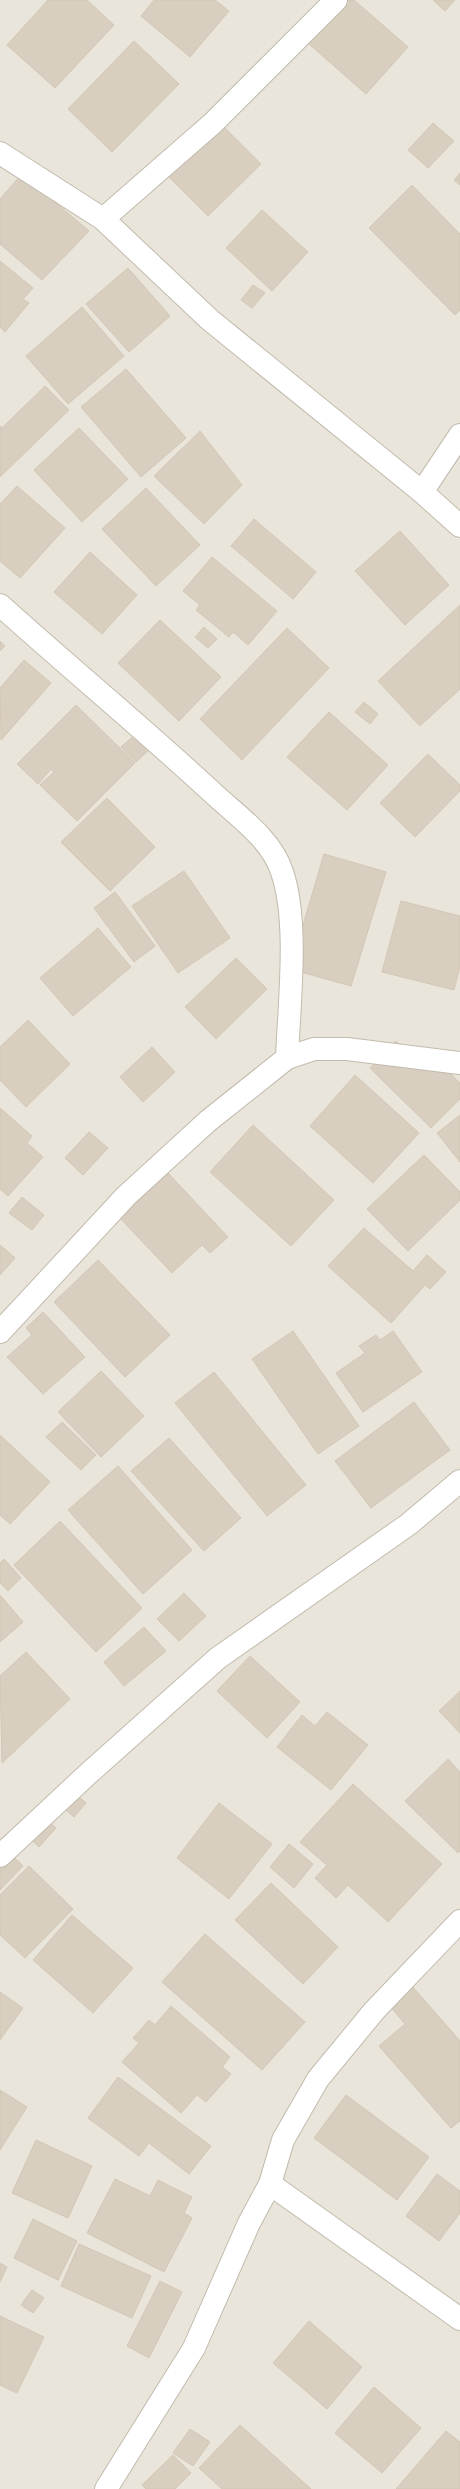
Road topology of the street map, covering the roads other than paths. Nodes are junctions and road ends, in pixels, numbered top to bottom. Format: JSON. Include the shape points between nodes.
{"nodes":[{"id":1,"x":336,"y":0,"type":"edge"},
{"id":2,"x":0,"y":153,"type":"edge"},
{"id":3,"x":103,"y":219,"type":"junction"},
{"id":4,"x":460,"y":435,"type":"edge"},
{"id":5,"x":422,"y":492,"type":"junction"},
{"id":6,"x":460,"y":526,"type":"edge"},
{"id":7,"x":0,"y":605,"type":"edge"},
{"id":8,"x":287,"y":1058,"type":"junction"},
{"id":9,"x":460,"y":1063,"type":"edge"},
{"id":10,"x":0,"y":1332,"type":"edge"},
{"id":11,"x":460,"y":1481,"type":"edge"},
{"id":12,"x":0,"y":1856,"type":"edge"},
{"id":13,"x":460,"y":1920,"type":"edge"},
{"id":14,"x":270,"y":2184,"type":"junction"},
{"id":15,"x":460,"y":2319,"type":"edge"},
{"id":16,"x":106,"y":2489,"type":"edge"}],
"edges":[{"from":1,"to":3,"type":"street","via":[[213,123]]},
{"from":2,"to":3,"type":"street"},
{"from":3,"to":5,"type":"street","via":[[210,320]]},
{"from":4,"to":5,"type":"street"},
{"from":5,"to":6,"type":"street"},
{"from":7,"to":8,"type":"street","via":[[189,770],[264,841],[282,870],[289,897],[291,944]]},
{"from":8,"to":9,"type":"street","via":[[314,1049],[347,1049]]},
{"from":8,"to":10,"type":"street","via":[[208,1121],[126,1196]]},
{"from":11,"to":12,"type":"street","via":[[409,1524],[218,1658]]},
{"from":13,"to":14,"type":"street","via":[[374,2011],[318,2079],[283,2140]]},
{"from":14,"to":15,"type":"street"},
{"from":14,"to":16,"type":"street","via":[[249,2223],[194,2348]]}]}
